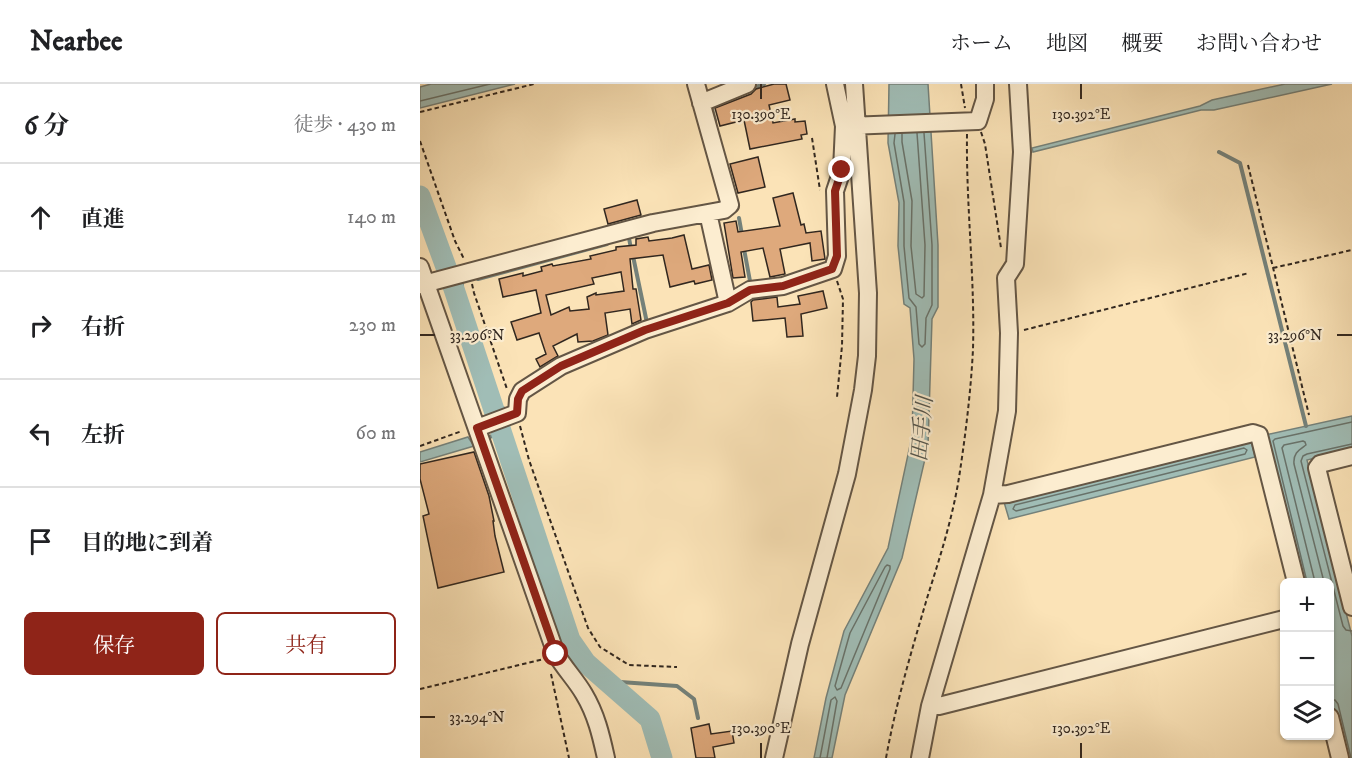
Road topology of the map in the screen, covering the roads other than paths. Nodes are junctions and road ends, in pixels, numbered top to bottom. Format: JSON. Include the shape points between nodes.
{"nodes":[{"id":1,"x":696,"y":84,"type":"edge"},
{"id":2,"x":747,"y":84,"type":"edge"},
{"id":3,"x":836,"y":84,"type":"edge"},
{"id":4,"x":854,"y":84,"type":"edge"},
{"id":5,"x":985,"y":84,"type":"edge"},
{"id":6,"x":1018,"y":84,"type":"edge"},
{"id":7,"x":701,"y":103,"type":"junction"},
{"id":8,"x":855,"y":126,"type":"junction"},
{"id":9,"x":708,"y":213,"type":"junction"},
{"id":10,"x":420,"y":267,"type":"edge"},
{"id":11,"x":425,"y":284,"type":"edge"},
{"id":12,"x":728,"y":303,"type":"junction"},
{"id":13,"x":477,"y":428,"type":"junction"},
{"id":14,"x":1352,"y":456,"type":"edge"},
{"id":15,"x":992,"y":495,"type":"junction"},
{"id":16,"x":1295,"y":578,"type":"edge"},
{"id":17,"x":1352,"y":607,"type":"edge"},
{"id":18,"x":1280,"y":620,"type":"edge"},
{"id":19,"x":930,"y":706,"type":"junction"},
{"id":20,"x":1334,"y":736,"type":"edge"},
{"id":21,"x":606,"y":758,"type":"edge"},
{"id":22,"x":774,"y":758,"type":"edge"},
{"id":23,"x":920,"y":758,"type":"edge"},
{"id":24,"x":1340,"y":758,"type":"edge"}],
"edges":[{"from":1,"to":7,"type":"street"},
{"from":2,"to":7,"type":"street"},
{"from":3,"to":8,"type":"street"},
{"from":4,"to":8,"type":"street"},
{"from":5,"to":8,"type":"street","via":[[985,99],[967,122]]},
{"from":6,"to":15,"type":"street","via":[[1022,152],[1015,264],[1006,278],[1007,411]]},
{"from":7,"to":9,"type":"street","via":[[730,205]]},
{"from":8,"to":12,"type":"street","via":[[835,191],[837,256],[832,269],[783,286],[750,290]]},
{"from":8,"to":22,"type":"street","via":[[868,294],[863,390],[847,474],[800,644]]},
{"from":9,"to":11,"type":"street","via":[[653,223]]},
{"from":9,"to":12,"type":"street"},
{"from":10,"to":11,"type":"street"},
{"from":11,"to":13,"type":"street"},
{"from":12,"to":13,"type":"street","via":[[645,330],[561,366],[522,391],[517,413]]},
{"from":13,"to":21,"type":"street","via":[[553,656],[584,693],[599,726]]},
{"from":14,"to":17,"type":"street","via":[[1317,468]]},
{"from":15,"to":16,"type":"street","via":[[1253,433],[1259,435]]},
{"from":15,"to":19,"type":"street"},
{"from":18,"to":19,"type":"street"},
{"from":19,"to":23,"type":"street"},
{"from":20,"to":24,"type":"street"}]}
